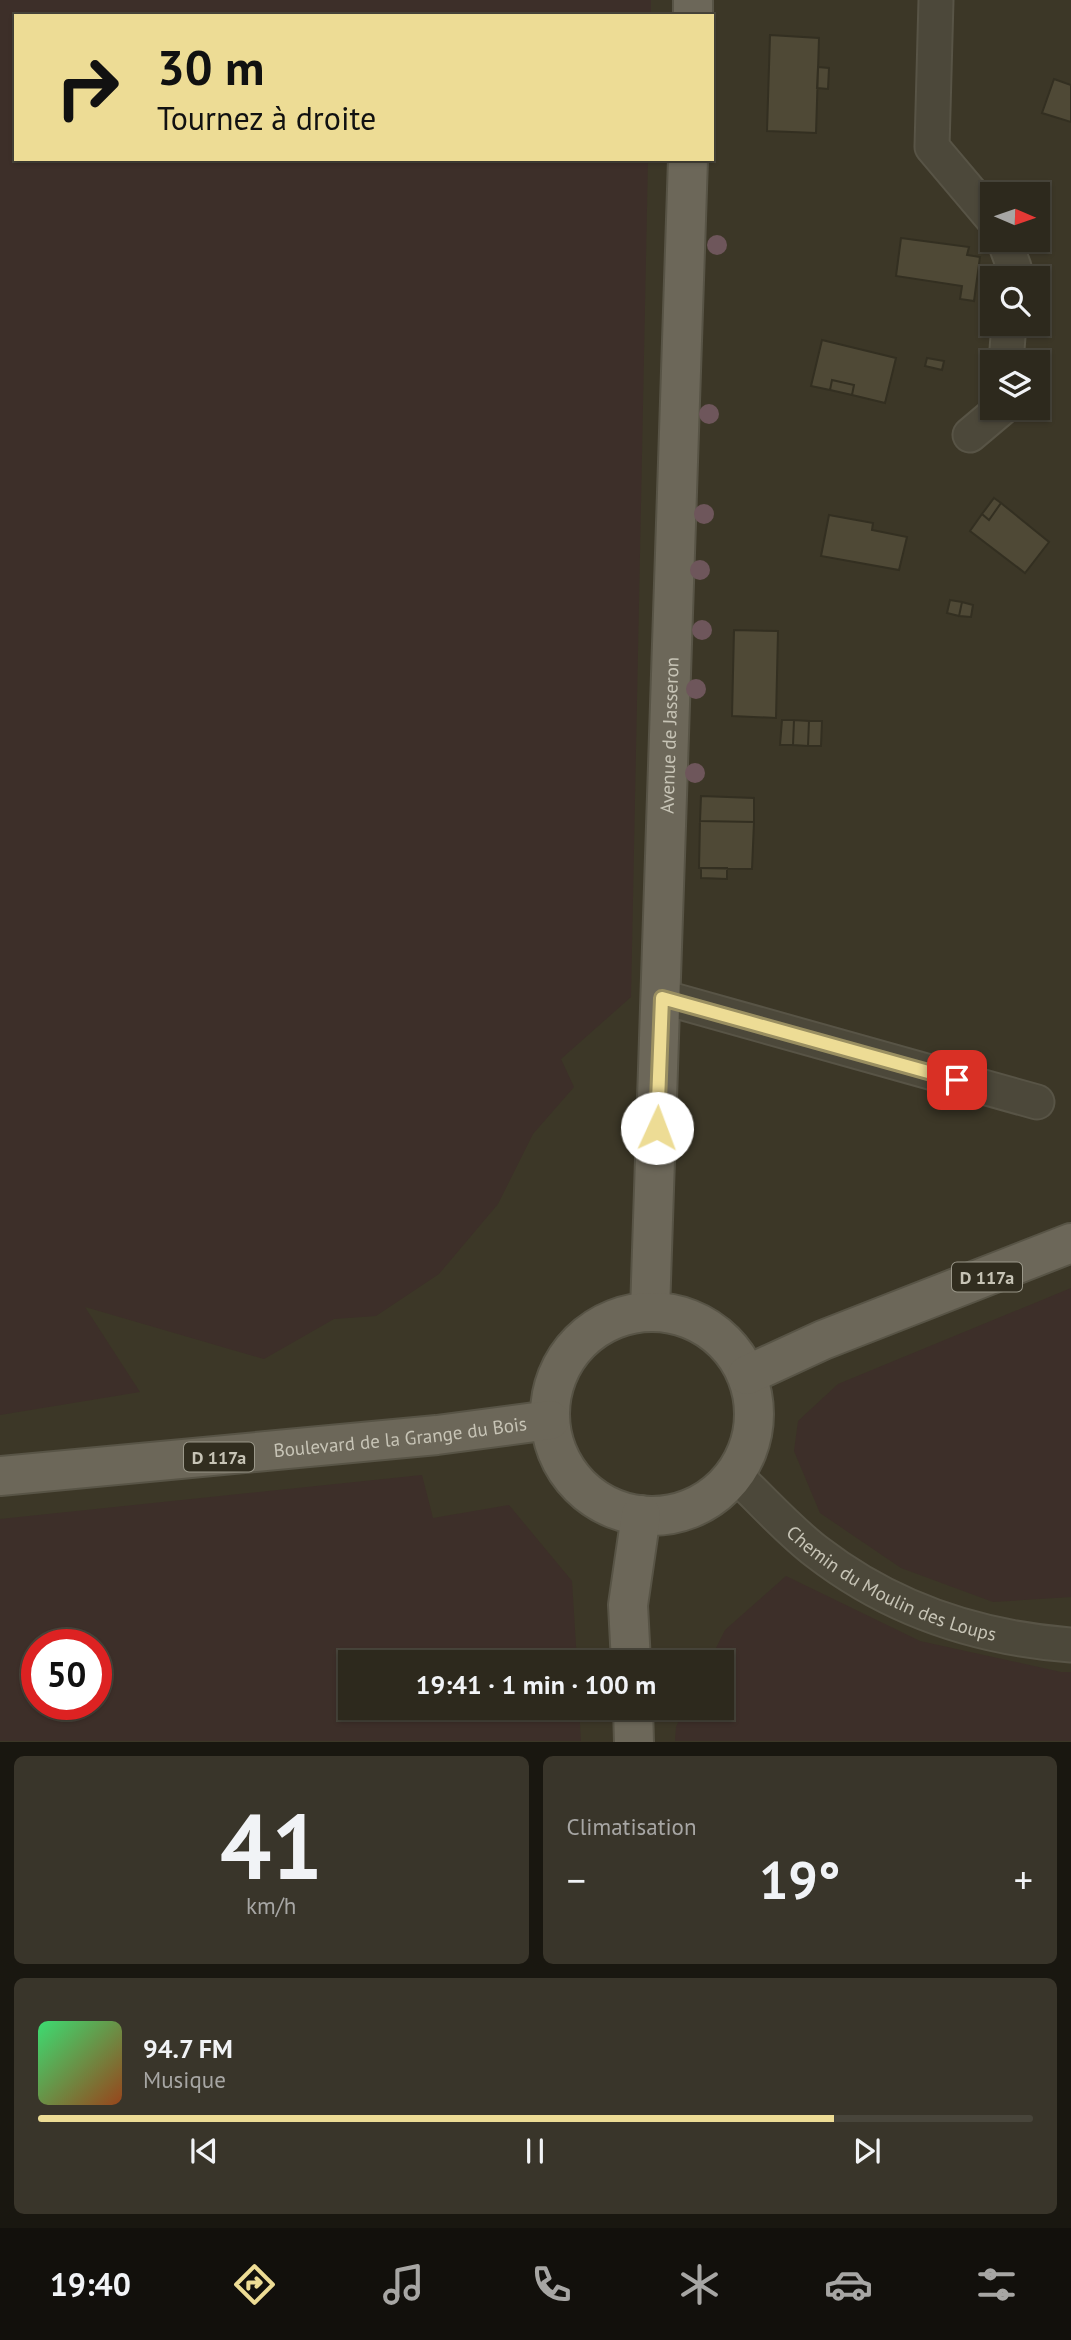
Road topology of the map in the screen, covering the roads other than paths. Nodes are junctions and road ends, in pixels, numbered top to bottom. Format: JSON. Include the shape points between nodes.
{"nodes":[{"id":1,"x":936,"y":0,"type":"edge"},
{"id":2,"x":688,"y":161,"type":"edge"},
{"id":3,"x":980,"y":204,"type":"edge"},
{"id":4,"x":988,"y":420,"type":"edge"},
{"id":5,"x":970,"y":435,"type":"dead end"},
{"id":6,"x":662,"y":998,"type":"junction"},
{"id":7,"x":1037,"y":1102,"type":"dead end"},
{"id":8,"x":1071,"y":1243,"type":"edge"},
{"id":9,"x":650,"y":1311,"type":"junction"},
{"id":10,"x":747,"y":1375,"type":"junction"},
{"id":11,"x":550,"y":1420,"type":"junction"},
{"id":12,"x":734,"y":1475,"type":"junction"},
{"id":13,"x":0,"y":1476,"type":"edge"},
{"id":14,"x":641,"y":1516,"type":"junction"},
{"id":15,"x":1071,"y":1645,"type":"edge"},
{"id":16,"x":630,"y":1650,"type":"edge"},
{"id":17,"x":633,"y":1720,"type":"edge"},
{"id":18,"x":634,"y":1741,"type":"edge"}],
"edges":[{"from":1,"to":3,"type":"street","via":[[932,147]]},
{"from":2,"to":6,"type":"main road","name":"Avenue de Jasseron"},
{"from":4,"to":5,"type":"street"},
{"from":6,"to":7,"type":"street"},
{"from":6,"to":9,"type":"main road","name":"Avenue de Jasseron"},
{"from":8,"to":10,"type":"main road","number":"D 117a","via":[[823,1340]]},
{"from":9,"to":10,"type":"main road","via":[[700,1323],[722,1338]]},
{"from":9,"to":11,"type":"main road","via":[[605,1323],[577,1345],[558,1374]]},
{"from":10,"to":12,"type":"main road","via":[[755,1420]]},
{"from":11,"to":13,"type":"main road","name":"Boulevard de la Grange du Bois","number":"D 117a"},
{"from":11,"to":14,"type":"main road","via":[[564,1465],[578,1484],[617,1510]]},
{"from":12,"to":14,"type":"main road","via":[[702,1503],[662,1516]]},
{"from":12,"to":15,"type":"street","name":"Chemin du Moulin des Loups","via":[[816,1552],[887,1598],[953,1625],[1030,1642]]},
{"from":14,"to":16,"type":"main road","via":[[628,1605]]},
{"from":17,"to":18,"type":"main road"}]}
